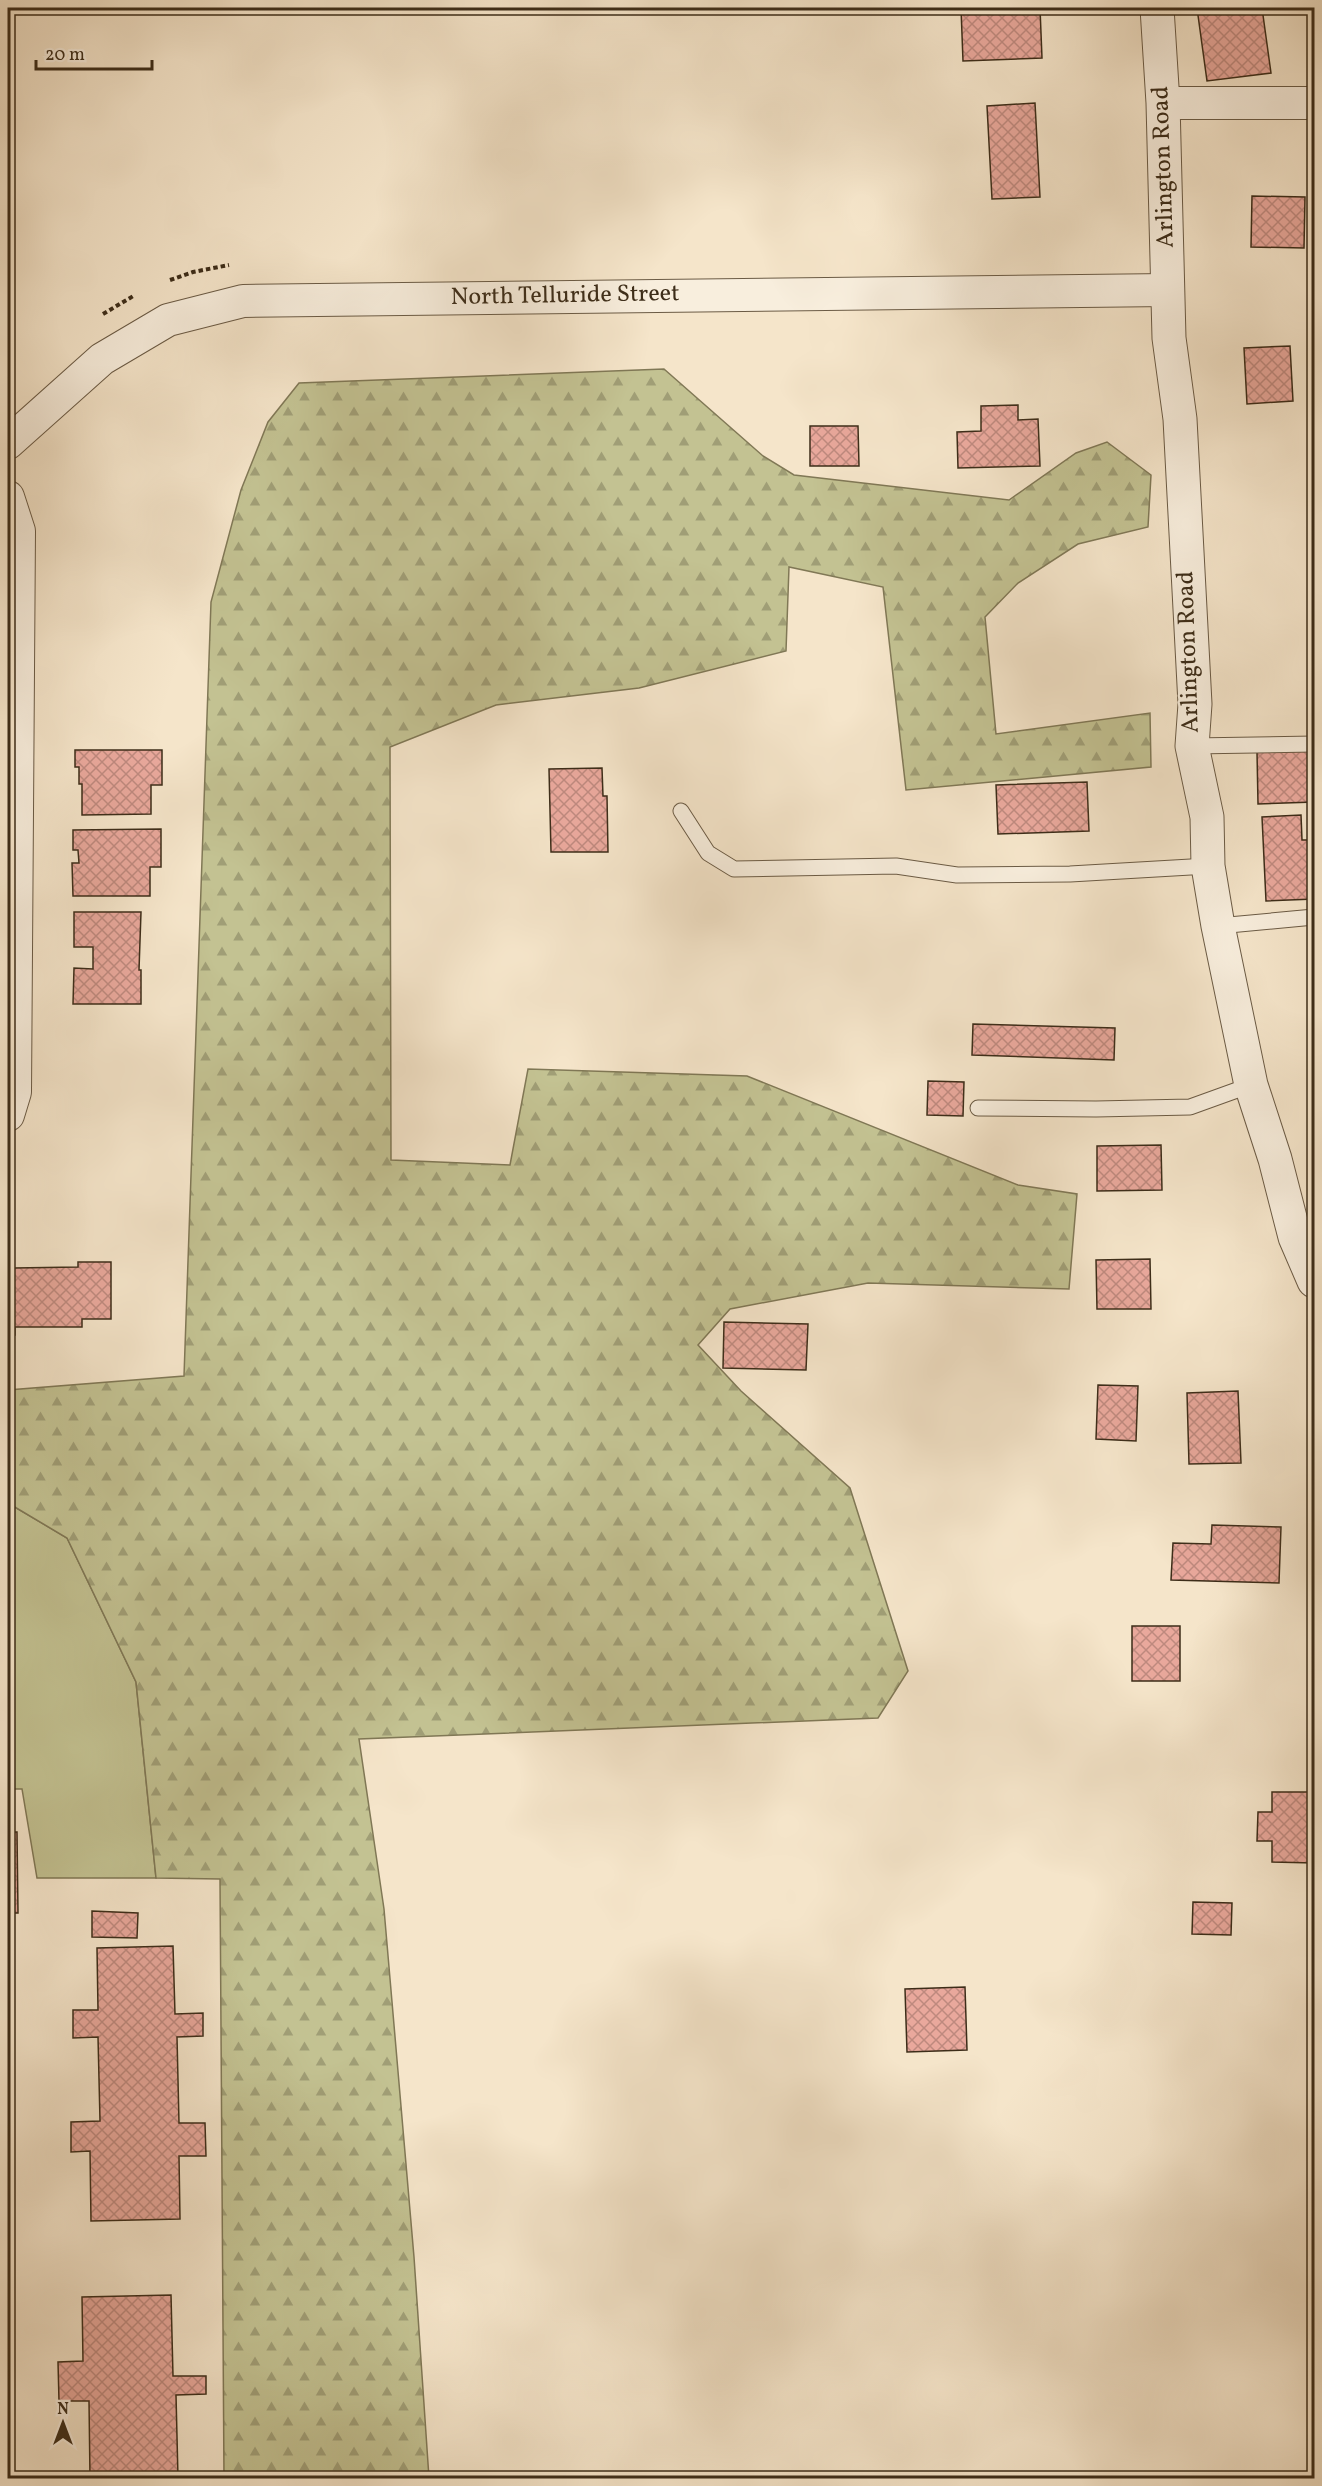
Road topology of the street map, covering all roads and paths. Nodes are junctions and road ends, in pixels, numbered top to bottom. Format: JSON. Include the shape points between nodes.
{"nodes":[{"id":1,"x":1157,"y":8,"type":"edge"},
{"id":2,"x":1314,"y":103,"type":"edge"},
{"id":3,"x":1163,"y":104,"type":"junction"},
{"id":4,"x":1168,"y":290,"type":"junction"},
{"id":5,"x":8,"y":443,"type":"edge"},
{"id":6,"x":8,"y":497,"type":"edge"},
{"id":7,"x":13,"y":724,"type":"edge"},
{"id":8,"x":1314,"y":744,"type":"edge"},
{"id":9,"x":1192,"y":747,"type":"junction"},
{"id":10,"x":681,"y":811,"type":"dead end"},
{"id":11,"x":1208,"y":866,"type":"junction"},
{"id":12,"x":1314,"y":917,"type":"edge"},
{"id":13,"x":1218,"y":926,"type":"junction"},
{"id":14,"x":1251,"y":1085,"type":"junction"},
{"id":15,"x":978,"y":1108,"type":"dead end"},
{"id":16,"x":8,"y":1115,"type":"edge"},
{"id":17,"x":1314,"y":1281,"type":"edge"}],
"edges":[{"from":1,"to":3,"type":"street","name":"Arlington Road"},
{"from":2,"to":3,"type":"street"},
{"from":3,"to":4,"type":"street","name":"Arlington Road"},
{"from":4,"to":5,"type":"street","name":"North Telluride Street","via":[[243,301],[168,320],[102,359]]},
{"from":4,"to":9,"type":"street","name":"Arlington Road","via":[[1169,338],[1180,418],[1195,704]]},
{"from":6,"to":7,"type":"street","via":[[19,531]]},
{"from":7,"to":16,"type":"street","via":[[15,1092]]},
{"from":8,"to":9,"type":"lane"},
{"from":9,"to":11,"type":"street","name":"Arlington Road","via":[[1207,817]]},
{"from":10,"to":11,"type":"lane","via":[[708,853],[734,869],[896,866],[957,875],[1070,874]]},
{"from":11,"to":13,"type":"street","name":"Arlington Road"},
{"from":12,"to":13,"type":"lane"},
{"from":13,"to":14,"type":"street","name":"Arlington Road"},
{"from":14,"to":15,"type":"lane","via":[[1190,1107]]},
{"from":14,"to":17,"type":"street","name":"Arlington Road","via":[[1294,1237]]}]}
